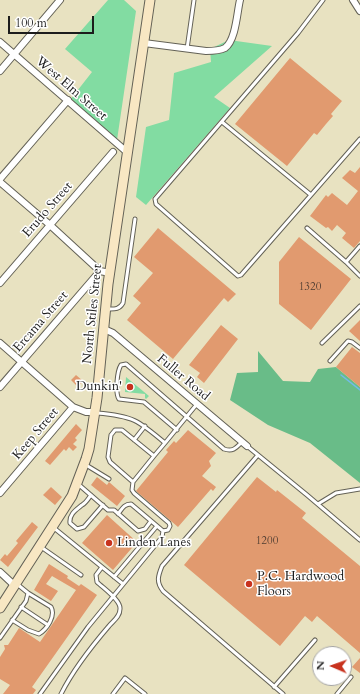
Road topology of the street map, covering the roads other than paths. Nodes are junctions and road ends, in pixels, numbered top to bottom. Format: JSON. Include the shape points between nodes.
{"nodes":[{"id":1,"x":60,"y":0,"type":"edge"},
{"id":2,"x":150,"y":0,"type":"edge"},
{"id":3,"x":194,"y":0,"type":"edge"},
{"id":4,"x":240,"y":0,"type":"edge"},
{"id":5,"x":323,"y":0,"type":"edge"},
{"id":6,"x":353,"y":0,"type":"edge"},
{"id":7,"x":360,"y":11,"type":"edge"},
{"id":8,"x":0,"y":42,"type":"edge"},
{"id":9,"x":144,"y":44,"type":"junction"},
{"id":10,"x":187,"y":49,"type":"junction"},
{"id":11,"x":14,"y":54,"type":"junction"},
{"id":12,"x":0,"y":71,"type":"edge"},
{"id":13,"x":68,"y":100,"type":"junction"},
{"id":14,"x":222,"y":122,"type":"junction"},
{"id":15,"x":360,"y":139,"type":"edge"},
{"id":16,"x":113,"y":152,"type":"dead end"},
{"id":17,"x":128,"y":153,"type":"junction"},
{"id":18,"x":0,"y":179,"type":"edge"},
{"id":19,"x":0,"y":182,"type":"edge"},
{"id":20,"x":311,"y":195,"type":"junction"},
{"id":21,"x":136,"y":219,"type":"dead end"},
{"id":22,"x":50,"y":225,"type":"junction"},
{"id":23,"x":307,"y":228,"type":"dead end"},
{"id":24,"x":360,"y":246,"type":"edge"},
{"id":25,"x":346,"y":262,"type":"junction"},
{"id":26,"x":100,"y":271,"type":"junction"},
{"id":27,"x":110,"y":273,"type":"junction"},
{"id":28,"x":360,"y":276,"type":"edge"},
{"id":29,"x":0,"y":284,"type":"edge"},
{"id":30,"x":360,"y":306,"type":"edge"},
{"id":31,"x":105,"y":308,"type":"junction"},
{"id":32,"x":104,"y":329,"type":"junction"},
{"id":33,"x":322,"y":343,"type":"dead end"},
{"id":34,"x":0,"y":344,"type":"edge"},
{"id":35,"x":360,"y":348,"type":"edge"},
{"id":36,"x":330,"y":361,"type":"dead end"},
{"id":37,"x":21,"y":363,"type":"junction"},
{"id":38,"x":0,"y":387,"type":"edge"},
{"id":39,"x":197,"y":404,"type":"junction"},
{"id":40,"x":73,"y":407,"type":"junction"},
{"id":41,"x":94,"y":412,"type":"junction"},
{"id":42,"x":187,"y":418,"type":"junction"},
{"id":43,"x":145,"y":426,"type":"junction"},
{"id":44,"x":177,"y":430,"type":"junction"},
{"id":45,"x":134,"y":440,"type":"junction"},
{"id":46,"x":165,"y":443,"type":"junction"},
{"id":47,"x":244,"y":444,"type":"junction"},
{"id":48,"x":258,"y":455,"type":"junction"},
{"id":49,"x":154,"y":456,"type":"junction"},
{"id":50,"x":84,"y":464,"type":"junction"},
{"id":51,"x":109,"y":479,"type":"dead end"},
{"id":52,"x":133,"y":482,"type":"junction"},
{"id":53,"x":77,"y":483,"type":"junction"},
{"id":54,"x":360,"y":489,"type":"edge"},
{"id":55,"x":0,"y":493,"type":"edge"},
{"id":56,"x":91,"y":495,"type":"junction"},
{"id":57,"x":318,"y":504,"type":"junction"},
{"id":58,"x":103,"y":505,"type":"junction"},
{"id":59,"x":118,"y":514,"type":"junction"},
{"id":60,"x":152,"y":521,"type":"junction"},
{"id":61,"x":157,"y":526,"type":"junction"},
{"id":62,"x":52,"y":527,"type":"junction"},
{"id":63,"x":163,"y":531,"type":"junction"},
{"id":64,"x":360,"y":540,"type":"edge"},
{"id":65,"x":40,"y":546,"type":"junction"},
{"id":66,"x":102,"y":567,"type":"junction"},
{"id":67,"x":0,"y":572,"type":"edge"},
{"id":68,"x":80,"y":575,"type":"dead end"},
{"id":69,"x":114,"y":577,"type":"junction"},
{"id":70,"x":15,"y":584,"type":"junction"},
{"id":71,"x":123,"y":584,"type":"junction"},
{"id":72,"x":28,"y":593,"type":"junction"},
{"id":73,"x":112,"y":596,"type":"junction"},
{"id":74,"x":22,"y":607,"type":"junction"},
{"id":75,"x":0,"y":608,"type":"edge"},
{"id":76,"x":12,"y":620,"type":"junction"},
{"id":77,"x":48,"y":625,"type":"junction"},
{"id":78,"x":0,"y":637,"type":"edge"},
{"id":79,"x":315,"y":640,"type":"dead end"},
{"id":80,"x":344,"y":686,"type":"edge"},
{"id":81,"x":274,"y":687,"type":"junction"},
{"id":82,"x":40,"y":694,"type":"edge"},
{"id":83,"x":61,"y":694,"type":"edge"},
{"id":84,"x":113,"y":694,"type":"edge"},
{"id":85,"x":145,"y":694,"type":"edge"},
{"id":86,"x":283,"y":694,"type":"edge"},
{"id":87,"x":337,"y":694,"type":"edge"}],
"edges":[{"from":1,"to":11,"type":"street"},
{"from":2,"to":9,"type":"main road","name":"North Stiles Street"},
{"from":3,"to":10,"type":"lane"},
{"from":4,"to":10,"type":"street","via":[[234,33],[225,48],[216,51]]},
{"from":5,"to":14,"type":"lane"},
{"from":6,"to":7,"type":"street"},
{"from":8,"to":11,"type":"street","name":"West Elm Street"},
{"from":9,"to":10,"type":"street"},
{"from":9,"to":17,"type":"main road","name":"North Stiles Street"},
{"from":11,"to":12,"type":"street"},
{"from":11,"to":13,"type":"street","name":"West Elm Street"},
{"from":13,"to":17,"type":"street","name":"West Elm Street"},
{"from":13,"to":18,"type":"street"},
{"from":14,"to":20,"type":"lane"},
{"from":14,"to":20,"type":"lane","via":[[155,199],[156,204],[238,276]]},
{"from":15,"to":20,"type":"lane"},
{"from":16,"to":22,"type":"street","name":"Erudo Street"},
{"from":17,"to":27,"type":"main road","name":"North Stiles Street"},
{"from":19,"to":22,"type":"street"},
{"from":21,"to":31,"type":"lane","via":[[123,303],[116,309]]},
{"from":22,"to":26,"type":"street"},
{"from":22,"to":29,"type":"street","name":"Erudo Street"},
{"from":23,"to":25,"type":"lane"},
{"from":24,"to":25,"type":"lane"},
{"from":25,"to":28,"type":"lane"},
{"from":26,"to":27,"type":"street"},
{"from":26,"to":37,"type":"street","name":"Ercama Street"},
{"from":27,"to":31,"type":"main road","name":"North Stiles Street"},
{"from":30,"to":33,"type":"lane"},
{"from":31,"to":32,"type":"main road","name":"North Stiles Street"},
{"from":32,"to":39,"type":"street","name":"Fuller Road","via":[[113,333]]},
{"from":32,"to":41,"type":"main road","name":"North Stiles Street"},
{"from":34,"to":37,"type":"street"},
{"from":35,"to":36,"type":"lane","via":[[348,341]]},
{"from":37,"to":38,"type":"street","name":"Ercama Street"},
{"from":37,"to":40,"type":"street"},
{"from":39,"to":42,"type":"lane"},
{"from":39,"to":47,"type":"street","name":"Fuller Road"},
{"from":40,"to":41,"type":"street"},
{"from":40,"to":55,"type":"street","name":"Keep Street"},
{"from":41,"to":43,"type":"lane","via":[[127,417]]},
{"from":41,"to":50,"type":"main road","name":"North Stiles Street","via":[[89,449]]},
{"from":42,"to":44,"type":"lane"},
{"from":42,"to":44,"type":"lane","via":[[126,364],[120,365],[117,398],[144,402]]},
{"from":42,"to":47,"type":"lane","via":[[224,449],[232,450]]},
{"from":43,"to":45,"type":"lane"},
{"from":43,"to":46,"type":"lane"},
{"from":44,"to":46,"type":"lane"},
{"from":45,"to":49,"type":"lane"},
{"from":45,"to":52,"type":"lane","via":[[122,430],[115,430],[111,435],[108,457],[110,462]]},
{"from":46,"to":49,"type":"lane"},
{"from":47,"to":48,"type":"lane"},
{"from":48,"to":57,"type":"lane"},
{"from":48,"to":81,"type":"lane","via":[[171,554],[162,566],[158,585]]},
{"from":49,"to":52,"type":"lane"},
{"from":50,"to":51,"type":"lane"},
{"from":50,"to":53,"type":"main road","name":"North Stiles Street"},
{"from":52,"to":63,"type":"lane","via":[[134,493],[169,523],[168,530]]},
{"from":53,"to":56,"type":"lane"},
{"from":53,"to":62,"type":"main road","name":"North Stiles Street","via":[[72,496]]},
{"from":54,"to":57,"type":"lane","via":[[336,493]]},
{"from":56,"to":58,"type":"lane"},
{"from":56,"to":58,"type":"lane","via":[[69,520],[77,529],[84,527]]},
{"from":57,"to":64,"type":"lane"},
{"from":58,"to":59,"type":"lane"},
{"from":59,"to":60,"type":"lane","via":[[138,531],[145,529]]},
{"from":59,"to":60,"type":"lane","via":[[124,506],[131,504]]},
{"from":60,"to":61,"type":"lane"},
{"from":61,"to":63,"type":"lane"},
{"from":61,"to":69,"type":"lane"},
{"from":62,"to":65,"type":"main road","name":"North Stiles Street"},
{"from":62,"to":66,"type":"lane"},
{"from":63,"to":71,"type":"lane","via":[[162,537]]},
{"from":65,"to":68,"type":"lane"},
{"from":65,"to":70,"type":"main road","name":"North Stiles Street"},
{"from":66,"to":69,"type":"lane"},
{"from":66,"to":73,"type":"lane","via":[[96,574],[97,582]]},
{"from":67,"to":70,"type":"street"},
{"from":69,"to":71,"type":"lane"},
{"from":70,"to":72,"type":"lane"},
{"from":70,"to":75,"type":"main road","name":"North Stiles Street"},
{"from":71,"to":73,"type":"lane"},
{"from":72,"to":74,"type":"lane"},
{"from":72,"to":77,"type":"lane","via":[[52,607],[54,611]]},
{"from":73,"to":82,"type":"lane"},
{"from":73,"to":83,"type":"lane","via":[[119,602],[118,616],[99,637]]},
{"from":74,"to":76,"type":"lane"},
{"from":74,"to":77,"type":"lane"},
{"from":76,"to":77,"type":"lane","via":[[37,634],[43,632]]},
{"from":76,"to":78,"type":"lane"},
{"from":79,"to":81,"type":"lane"},
{"from":80,"to":87,"type":"lane"},
{"from":81,"to":86,"type":"lane"},
{"from":84,"to":85,"type":"lane","via":[[125,678]]}]}
